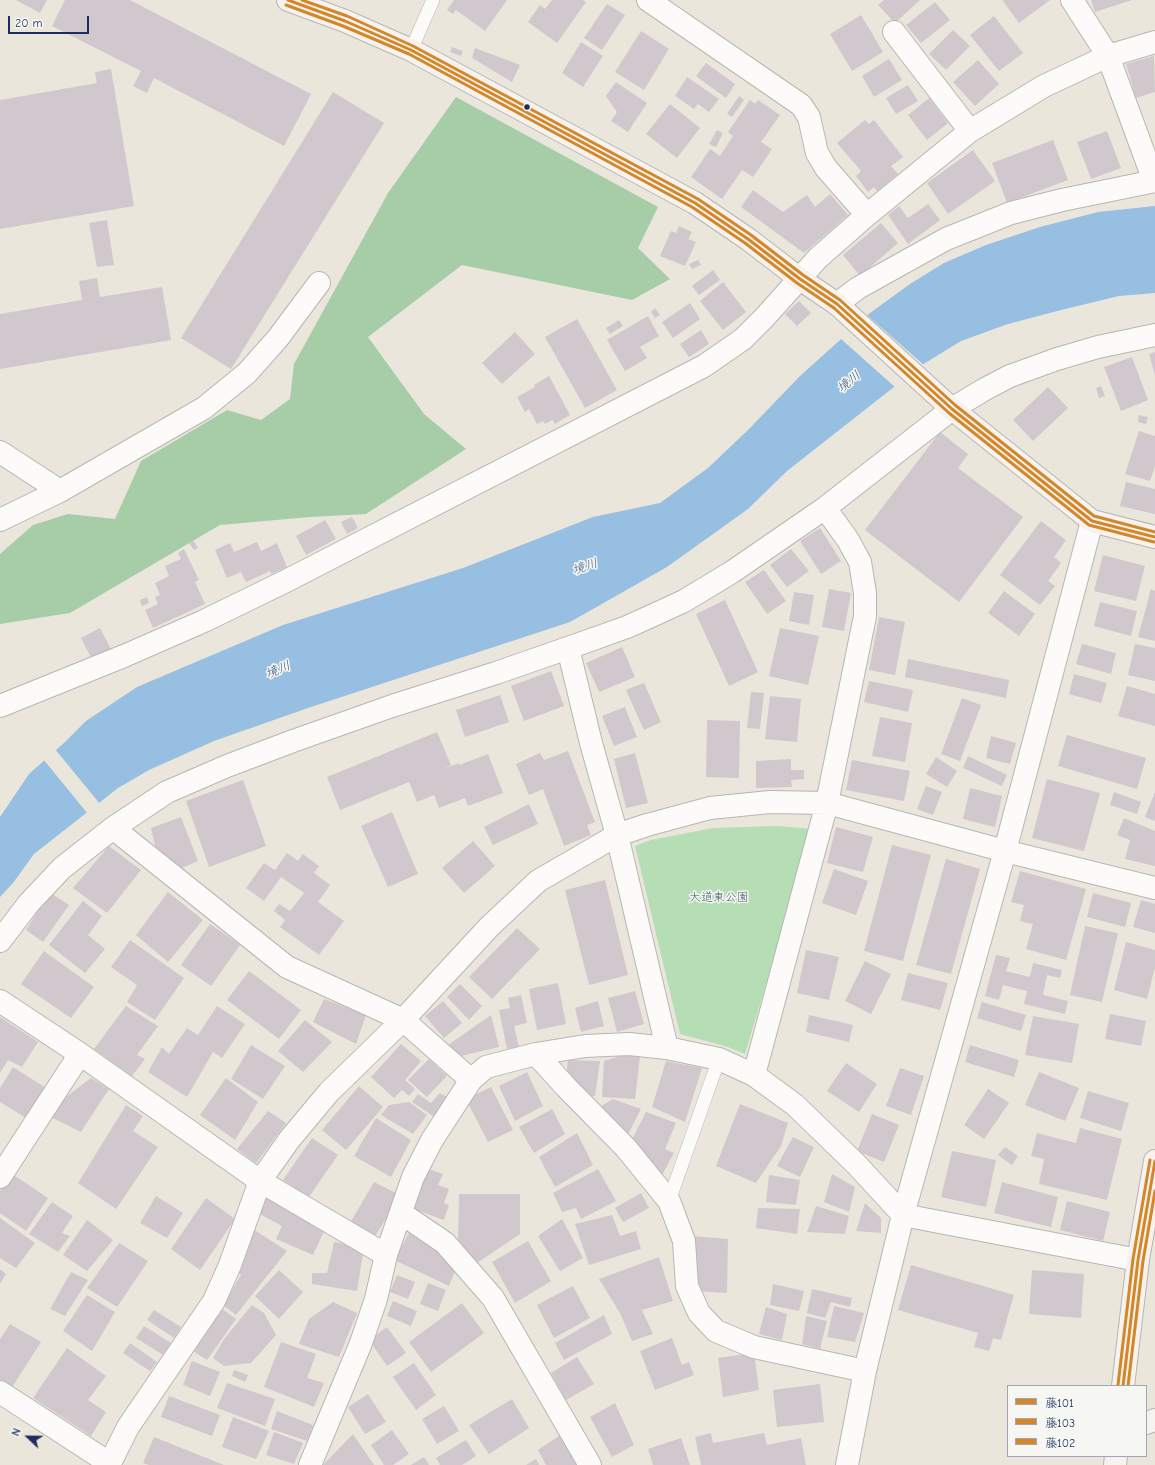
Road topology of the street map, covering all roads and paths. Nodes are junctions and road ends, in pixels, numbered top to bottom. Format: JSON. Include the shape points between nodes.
{"nodes":[{"id":1,"x":288,"y":0,"type":"edge"},
{"id":2,"x":433,"y":0,"type":"edge"},
{"id":3,"x":648,"y":0,"type":"edge"},
{"id":4,"x":1072,"y":0,"type":"edge"},
{"id":5,"x":894,"y":32,"type":"dead end"},
{"id":6,"x":1155,"y":42,"type":"edge"},
{"id":7,"x":411,"y":50,"type":"junction"},
{"id":8,"x":1108,"y":56,"type":"junction"},
{"id":9,"x":970,"y":131,"type":"junction"},
{"id":10,"x":1154,"y":181,"type":"edge"},
{"id":11,"x":867,"y":215,"type":"junction"},
{"id":12,"x":800,"y":279,"type":"junction"},
{"id":13,"x":319,"y":283,"type":"dead end"},
{"id":14,"x":840,"y":307,"type":"junction"},
{"id":15,"x":1155,"y":335,"type":"edge"},
{"id":16,"x":946,"y":404,"type":"junction"},
{"id":17,"x":0,"y":452,"type":"edge"},
{"id":18,"x":60,"y":491,"type":"junction"},
{"id":19,"x":825,"y":508,"type":"junction"},
{"id":20,"x":0,"y":520,"type":"edge"},
{"id":21,"x":1092,"y":521,"type":"junction"},
{"id":22,"x":1155,"y":537,"type":"edge"},
{"id":23,"x":568,"y":648,"type":"junction"},
{"id":24,"x":0,"y":706,"type":"edge"},
{"id":25,"x":827,"y":803,"type":"junction"},
{"id":26,"x":113,"y":828,"type":"junction"},
{"id":27,"x":617,"y":835,"type":"junction"},
{"id":28,"x":1005,"y":851,"type":"junction"},
{"id":29,"x":1155,"y":888,"type":"edge"},
{"id":30,"x":0,"y":941,"type":"edge"},
{"id":31,"x":0,"y":1001,"type":"edge"},
{"id":32,"x":403,"y":1020,"type":"junction"},
{"id":33,"x":667,"y":1048,"type":"junction"},
{"id":34,"x":80,"y":1054,"type":"junction"},
{"id":35,"x":536,"y":1054,"type":"junction"},
{"id":36,"x":719,"y":1059,"type":"junction"},
{"id":37,"x":754,"y":1075,"type":"junction"},
{"id":38,"x":471,"y":1080,"type":"junction"},
{"id":39,"x":1155,"y":1161,"type":"edge"},
{"id":40,"x":0,"y":1177,"type":"edge"},
{"id":41,"x":260,"y":1181,"type":"junction"},
{"id":42,"x":669,"y":1201,"type":"junction"},
{"id":43,"x":401,"y":1213,"type":"junction"},
{"id":44,"x":903,"y":1216,"type":"junction"},
{"id":45,"x":386,"y":1255,"type":"junction"},
{"id":46,"x":1138,"y":1260,"type":"junction"},
{"id":47,"x":865,"y":1371,"type":"junction"},
{"id":48,"x":1123,"y":1385,"type":"edge"},
{"id":49,"x":0,"y":1392,"type":"edge"},
{"id":50,"x":109,"y":1464,"type":"edge"},
{"id":51,"x":310,"y":1465,"type":"edge"},
{"id":52,"x":590,"y":1465,"type":"edge"},
{"id":53,"x":847,"y":1465,"type":"edge"}],
"edges":[{"from":1,"to":7,"type":"street","via":[[346,21]]},
{"from":2,"to":7,"type":"lane"},
{"from":3,"to":11,"type":"street","via":[[800,105],[809,117],[817,153],[826,168]]},
{"from":4,"to":8,"type":"street"},
{"from":5,"to":9,"type":"street"},
{"from":6,"to":8,"type":"street"},
{"from":7,"to":12,"type":"street","via":[[695,203]]},
{"from":8,"to":9,"type":"street","via":[[1044,86]]},
{"from":8,"to":10,"type":"street"},
{"from":9,"to":11,"type":"street"},
{"from":10,"to":14,"type":"street","via":[[1076,196],[1011,213],[946,239],[858,288]]},
{"from":11,"to":12,"type":"street","via":[[818,258]]},
{"from":12,"to":14,"type":"street"},
{"from":12,"to":24,"type":"street","via":[[743,339],[704,366],[204,621]]},
{"from":13,"to":18,"type":"street","via":[[247,374],[204,408]]},
{"from":14,"to":16,"type":"street"},
{"from":15,"to":16,"type":"street","via":[[1057,359]]},
{"from":16,"to":19,"type":"street"},
{"from":16,"to":21,"type":"street"},
{"from":17,"to":18,"type":"street"},
{"from":18,"to":20,"type":"street"},
{"from":19,"to":23,"type":"street","via":[[732,572],[684,601],[627,627]]},
{"from":19,"to":25,"type":"street","via":[[860,562],[865,616]]},
{"from":21,"to":22,"type":"street"},
{"from":21,"to":28,"type":"street"},
{"from":23,"to":26,"type":"street","via":[[392,706],[227,766],[167,792]]},
{"from":23,"to":27,"type":"street"},
{"from":25,"to":27,"type":"street","via":[[770,802],[710,808]]},
{"from":25,"to":28,"type":"street"},
{"from":25,"to":37,"type":"street"},
{"from":26,"to":30,"type":"street","via":[[62,868],[29,903]]},
{"from":26,"to":32,"type":"street","via":[[287,967]]},
{"from":27,"to":32,"type":"street","via":[[538,881],[489,927]]},
{"from":27,"to":33,"type":"street"},
{"from":28,"to":29,"type":"street"},
{"from":28,"to":44,"type":"street"},
{"from":31,"to":34,"type":"street"},
{"from":32,"to":38,"type":"street"},
{"from":32,"to":41,"type":"street","via":[[329,1092]]},
{"from":33,"to":35,"type":"street","via":[[628,1044],[585,1046]]},
{"from":33,"to":36,"type":"street"},
{"from":34,"to":40,"type":"street"},
{"from":34,"to":41,"type":"street"},
{"from":35,"to":38,"type":"street","via":[[486,1067]]},
{"from":35,"to":42,"type":"street","via":[[626,1148]]},
{"from":36,"to":37,"type":"street"},
{"from":36,"to":42,"type":"lane"},
{"from":37,"to":44,"type":"street","via":[[795,1105],[857,1165]]},
{"from":38,"to":43,"type":"street","via":[[432,1140],[413,1177]]},
{"from":39,"to":46,"type":"street"},
{"from":41,"to":45,"type":"street"},
{"from":41,"to":50,"type":"street","via":[[230,1265],[214,1301],[128,1427]]},
{"from":42,"to":47,"type":"street","via":[[684,1241],[687,1286],[699,1313],[716,1332],[754,1347]]},
{"from":43,"to":45,"type":"street"},
{"from":43,"to":52,"type":"street","via":[[445,1243],[493,1298]]},
{"from":44,"to":46,"type":"street"},
{"from":44,"to":47,"type":"street"},
{"from":45,"to":51,"type":"street","via":[[376,1299],[361,1343]]},
{"from":46,"to":48,"type":"street"},
{"from":47,"to":53,"type":"street"},
{"from":49,"to":50,"type":"street"}]}
